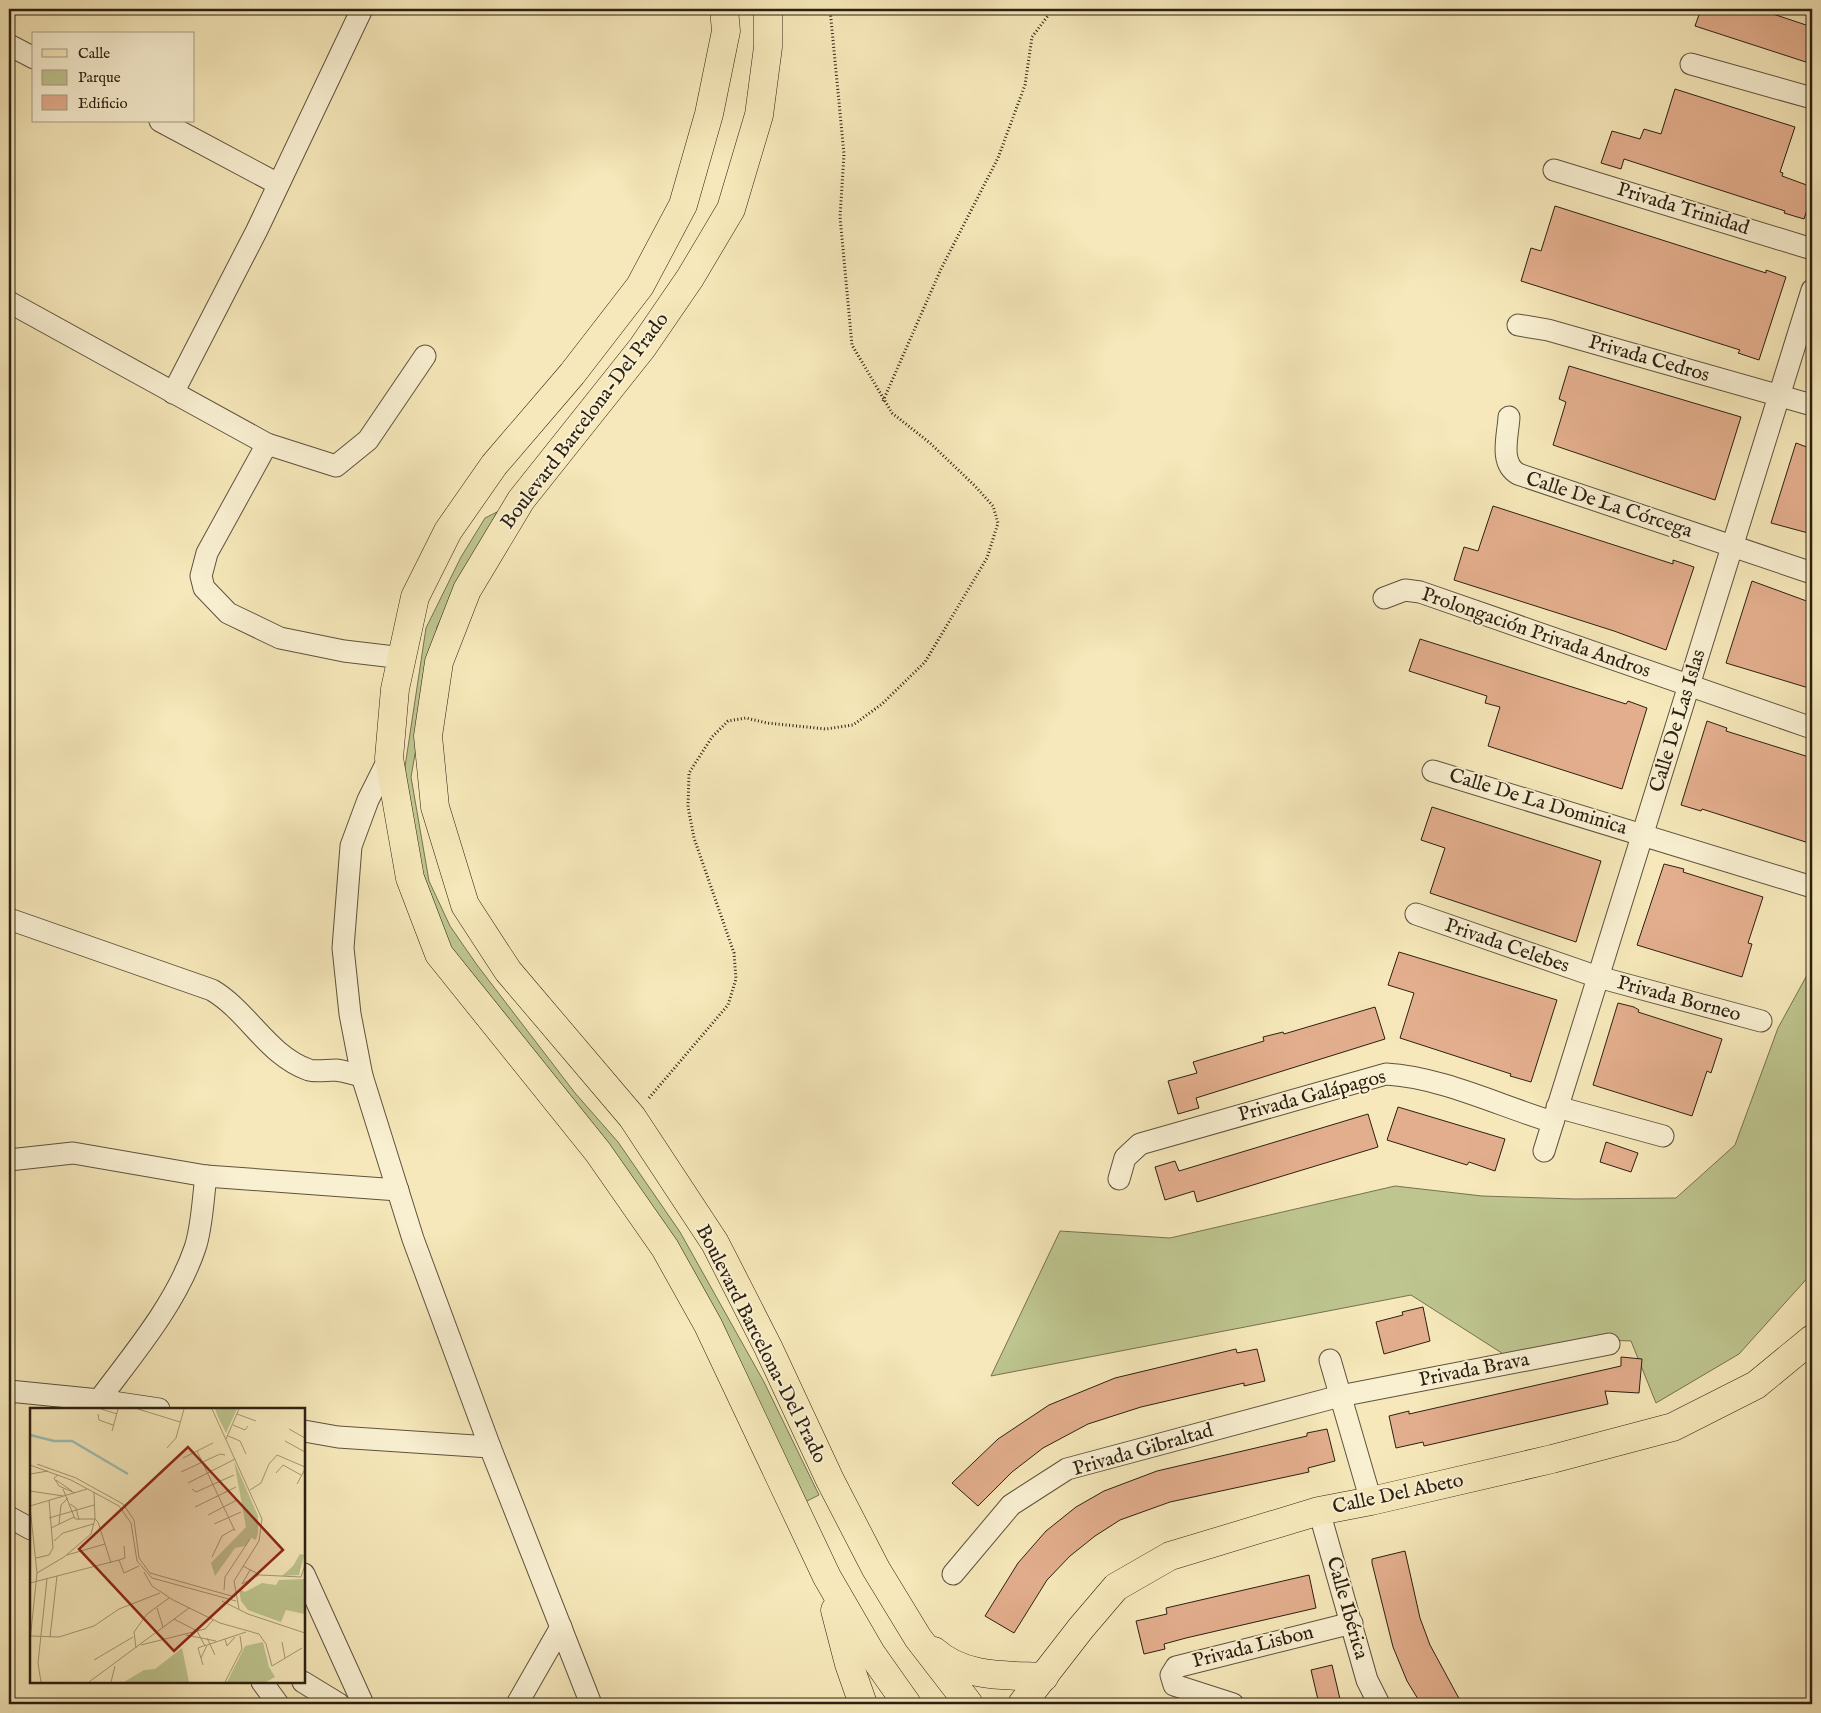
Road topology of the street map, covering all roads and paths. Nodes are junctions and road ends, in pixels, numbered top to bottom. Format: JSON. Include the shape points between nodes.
{"nodes":[{"id":1,"x":362,"y":9,"type":"edge"},
{"id":2,"x":724,"y":9,"type":"edge"},
{"id":3,"x":768,"y":9,"type":"edge"},
{"id":4,"x":830,"y":9,"type":"edge"},
{"id":5,"x":1053,"y":9,"type":"edge"},
{"id":6,"x":9,"y":45,"type":"edge"},
{"id":7,"x":32,"y":57,"type":"edge"},
{"id":8,"x":1691,"y":64,"type":"dead end"},
{"id":9,"x":1812,"y":98,"type":"edge"},
{"id":10,"x":162,"y":122,"type":"edge"},
{"id":11,"x":1554,"y":170,"type":"dead end"},
{"id":12,"x":278,"y":184,"type":"junction"},
{"id":13,"x":1812,"y":249,"type":"edge"},
{"id":14,"x":1812,"y":290,"type":"edge"},
{"id":15,"x":9,"y":302,"type":"edge"},
{"id":16,"x":1518,"y":325,"type":"dead end"},
{"id":17,"x":425,"y":356,"type":"dead end"},
{"id":18,"x":174,"y":393,"type":"junction"},
{"id":19,"x":1779,"y":396,"type":"junction"},
{"id":20,"x":883,"y":401,"type":"junction"},
{"id":21,"x":1812,"y":405,"type":"edge"},
{"id":22,"x":1509,"y":417,"type":"dead end"},
{"id":23,"x":267,"y":444,"type":"junction"},
{"id":24,"x":494,"y":465,"type":"junction"},
{"id":25,"x":521,"y":500,"type":"junction"},
{"id":26,"x":1732,"y":546,"type":"junction"},
{"id":27,"x":1812,"y":573,"type":"edge"},
{"id":28,"x":1384,"y":598,"type":"dead end"},
{"id":29,"x":403,"y":658,"type":"junction"},
{"id":30,"x":1689,"y":685,"type":"junction"},
{"id":31,"x":1812,"y":728,"type":"edge"},
{"id":32,"x":389,"y":758,"type":"junction"},
{"id":33,"x":1433,"y":771,"type":"dead end"},
{"id":34,"x":1643,"y":834,"type":"junction"},
{"id":35,"x":1812,"y":887,"type":"edge"},
{"id":36,"x":1416,"y":914,"type":"dead end"},
{"id":37,"x":9,"y":919,"type":"edge"},
{"id":38,"x":1598,"y":977,"type":"junction"},
{"id":39,"x":1760,"y":1021,"type":"dead end"},
{"id":40,"x":362,"y":1076,"type":"junction"},
{"id":41,"x":1555,"y":1115,"type":"junction"},
{"id":42,"x":632,"y":1118,"type":"junction"},
{"id":43,"x":1663,"y":1136,"type":"dead end"},
{"id":44,"x":1544,"y":1151,"type":"dead end"},
{"id":45,"x":9,"y":1160,"type":"edge"},
{"id":46,"x":206,"y":1176,"type":"junction"},
{"id":47,"x":1119,"y":1179,"type":"dead end"},
{"id":48,"x":398,"y":1190,"type":"junction"},
{"id":49,"x":1812,"y":1339,"type":"edge"},
{"id":50,"x":1609,"y":1344,"type":"dead end"},
{"id":51,"x":1330,"y":1360,"type":"dead end"},
{"id":52,"x":9,"y":1391,"type":"edge"},
{"id":53,"x":1340,"y":1396,"type":"junction"},
{"id":54,"x":99,"y":1400,"type":"junction"},
{"id":55,"x":152,"y":1408,"type":"edge"},
{"id":56,"x":305,"y":1432,"type":"edge"},
{"id":57,"x":490,"y":1448,"type":"junction"},
{"id":58,"x":1371,"y":1502,"type":"junction"},
{"id":59,"x":1318,"y":1511,"type":"junction"},
{"id":60,"x":9,"y":1517,"type":"edge"},
{"id":61,"x":30,"y":1528,"type":"edge"},
{"id":62,"x":953,"y":1574,"type":"dead end"},
{"id":63,"x":305,"y":1576,"type":"edge"},
{"id":64,"x":827,"y":1577,"type":"junction"},
{"id":65,"x":1352,"y":1623,"type":"junction"},
{"id":66,"x":561,"y":1627,"type":"junction"},
{"id":67,"x":918,"y":1638,"type":"junction"},
{"id":68,"x":1044,"y":1677,"type":"junction"},
{"id":69,"x":263,"y":1683,"type":"edge"},
{"id":70,"x":305,"y":1683,"type":"edge"},
{"id":71,"x":278,"y":1704,"type":"edge"},
{"id":72,"x":339,"y":1704,"type":"edge"},
{"id":73,"x":364,"y":1704,"type":"edge"},
{"id":74,"x":517,"y":1704,"type":"edge"},
{"id":75,"x":591,"y":1704,"type":"edge"},
{"id":76,"x":863,"y":1704,"type":"edge"},
{"id":77,"x":908,"y":1704,"type":"edge"},
{"id":78,"x":969,"y":1704,"type":"edge"},
{"id":79,"x":1022,"y":1704,"type":"edge"},
{"id":80,"x":1233,"y":1704,"type":"edge"},
{"id":81,"x":1379,"y":1704,"type":"edge"}],
"edges":[{"from":1,"to":12,"type":"street"},
{"from":2,"to":24,"type":"main road","name":"Boulevard Barcelona-Del Prado","via":[[726,31],[709,114],[683,205],[640,286],[572,374]]},
{"from":3,"to":25,"type":"main road","name":"Boulevard Barcelona-Del Prado","via":[[768,47],[759,114],[731,209],[690,278],[642,348]]},
{"from":4,"to":20,"type":"path","via":[[844,154],[840,217],[852,345]]},
{"from":5,"to":20,"type":"path","via":[[1032,37],[1024,85],[998,158],[942,269]]},
{"from":6,"to":7,"type":"street"},
{"from":8,"to":9,"type":"street"},
{"from":10,"to":12,"type":"street"},
{"from":11,"to":13,"type":"street","name":"Privada Trinidad"},
{"from":12,"to":18,"type":"street"},
{"from":14,"to":19,"type":"street","name":"Calle De Las Islas"},
{"from":15,"to":18,"type":"street"},
{"from":16,"to":19,"type":"street","name":"Privada Cedros","via":[[1548,330]]},
{"from":17,"to":23,"type":"street","via":[[368,440],[336,466]]},
{"from":18,"to":23,"type":"street"},
{"from":19,"to":21,"type":"street","name":"Privada Cedros"},
{"from":19,"to":26,"type":"street","name":"Calle De Las Islas"},
{"from":20,"to":42,"type":"path","via":[[993,506],[998,523],[987,558],[925,662],[882,704],[853,724],[826,729],[746,718],[728,722],[712,737],[689,773],[688,807],[694,838],[734,953],[736,979],[728,1005]]},
{"from":22,"to":26,"type":"street","name":"Calle De La Córcega","via":[[1506,461],[1509,469]]},
{"from":23,"to":29,"type":"street","via":[[207,553],[200,576],[204,588],[228,613],[280,638],[344,651]]},
{"from":24,"to":25,"type":"main road"},
{"from":24,"to":29,"type":"main road","name":"Boulevard Barcelona-Del Prado","via":[[448,531],[415,597]]},
{"from":25,"to":42,"type":"main road","name":"Boulevard Barcelona-Del Prado","via":[[466,590],[439,662],[428,736],[435,807],[465,905],[508,971]]},
{"from":26,"to":27,"type":"street"},
{"from":26,"to":30,"type":"street","name":"Calle De Las Islas"},
{"from":28,"to":30,"type":"street","name":"Prolongación Privada Andros","via":[[1405,590],[1420,592]]},
{"from":29,"to":32,"type":"main road","name":"Boulevard Barcelona-Del Prado","via":[[395,689]]},
{"from":30,"to":31,"type":"street","name":"Prolongación Privada Andros"},
{"from":30,"to":34,"type":"street","name":"Calle De Las Islas"},
{"from":32,"to":40,"type":"street","via":[[368,800],[351,846],[343,948],[350,1014]]},
{"from":32,"to":64,"type":"main road","name":"Boulevard Barcelona-Del Prado","via":[[410,878],[439,954],[598,1152],[665,1248],[708,1325]]},
{"from":33,"to":34,"type":"street","name":"Calle De La Dominica"},
{"from":34,"to":35,"type":"street","name":"Calle De La Dominica"},
{"from":34,"to":38,"type":"street","name":"Calle De Las Islas"},
{"from":36,"to":38,"type":"street","name":"Privada Celebes"},
{"from":37,"to":40,"type":"street","via":[[212,990],[241,1011],[276,1052],[310,1070],[337,1070]]},
{"from":38,"to":39,"type":"street","name":"Privada Borneo"},
{"from":38,"to":41,"type":"street","name":"Calle De Las Islas"},
{"from":40,"to":48,"type":"street"},
{"from":41,"to":43,"type":"street","name":"Privada Galápagos"},
{"from":41,"to":44,"type":"street","name":"Calle De Las Islas"},
{"from":41,"to":47,"type":"street","name":"Privada Galápagos","via":[[1432,1082],[1386,1074],[1140,1144],[1125,1158]]},
{"from":42,"to":67,"type":"main road","name":"Boulevard Barcelona-Del Prado","via":[[715,1243],[768,1346],[830,1480],[876,1569]]},
{"from":45,"to":46,"type":"street","via":[[73,1153]]},
{"from":46,"to":48,"type":"street"},
{"from":46,"to":54,"type":"street","via":[[195,1247],[174,1292]]},
{"from":48,"to":57,"type":"street"},
{"from":49,"to":58,"type":"main road","name":"Calle Del Abeto","via":[[1756,1385],[1672,1427]]},
{"from":50,"to":53,"type":"street","name":"Privada Brava"},
{"from":51,"to":53,"type":"street"},
{"from":52,"to":54,"type":"street"},
{"from":53,"to":58,"type":"street"},
{"from":53,"to":62,"type":"street","name":"Privada Gibraltad","via":[[1067,1469],[1011,1504]]},
{"from":54,"to":55,"type":"street"},
{"from":56,"to":57,"type":"street"},
{"from":57,"to":66,"type":"street"},
{"from":58,"to":59,"type":"main road","name":"Calle Del Abeto"},
{"from":59,"to":65,"type":"street","name":"Calle Ibérica"},
{"from":59,"to":68,"type":"main road","name":"Calle Del Abeto","via":[[1170,1556],[1116,1587]]},
{"from":60,"to":61,"type":"street"},
{"from":63,"to":73,"type":"street"},
{"from":64,"to":76,"type":"main road","via":[[849,1664]]},
{"from":64,"to":77,"type":"main road","name":"Boulevard Barcelona-Del Prado","via":[[871,1654]]},
{"from":65,"to":80,"type":"street","name":"Privada Lisbon","via":[[1176,1667],[1171,1675],[1174,1685]]},
{"from":65,"to":81,"type":"street","name":"Calle Ibérica","via":[[1368,1680]]},
{"from":66,"to":74,"type":"street"},
{"from":66,"to":75,"type":"street"},
{"from":67,"to":68,"type":"main road","via":[[945,1661],[964,1670]]},
{"from":67,"to":78,"type":"main road","name":"Boulevard Barcelona-Del Prado"},
{"from":68,"to":79,"type":"main road","name":"Calle Del Abeto"},
{"from":69,"to":71,"type":"street"},
{"from":70,"to":72,"type":"street"}]}
